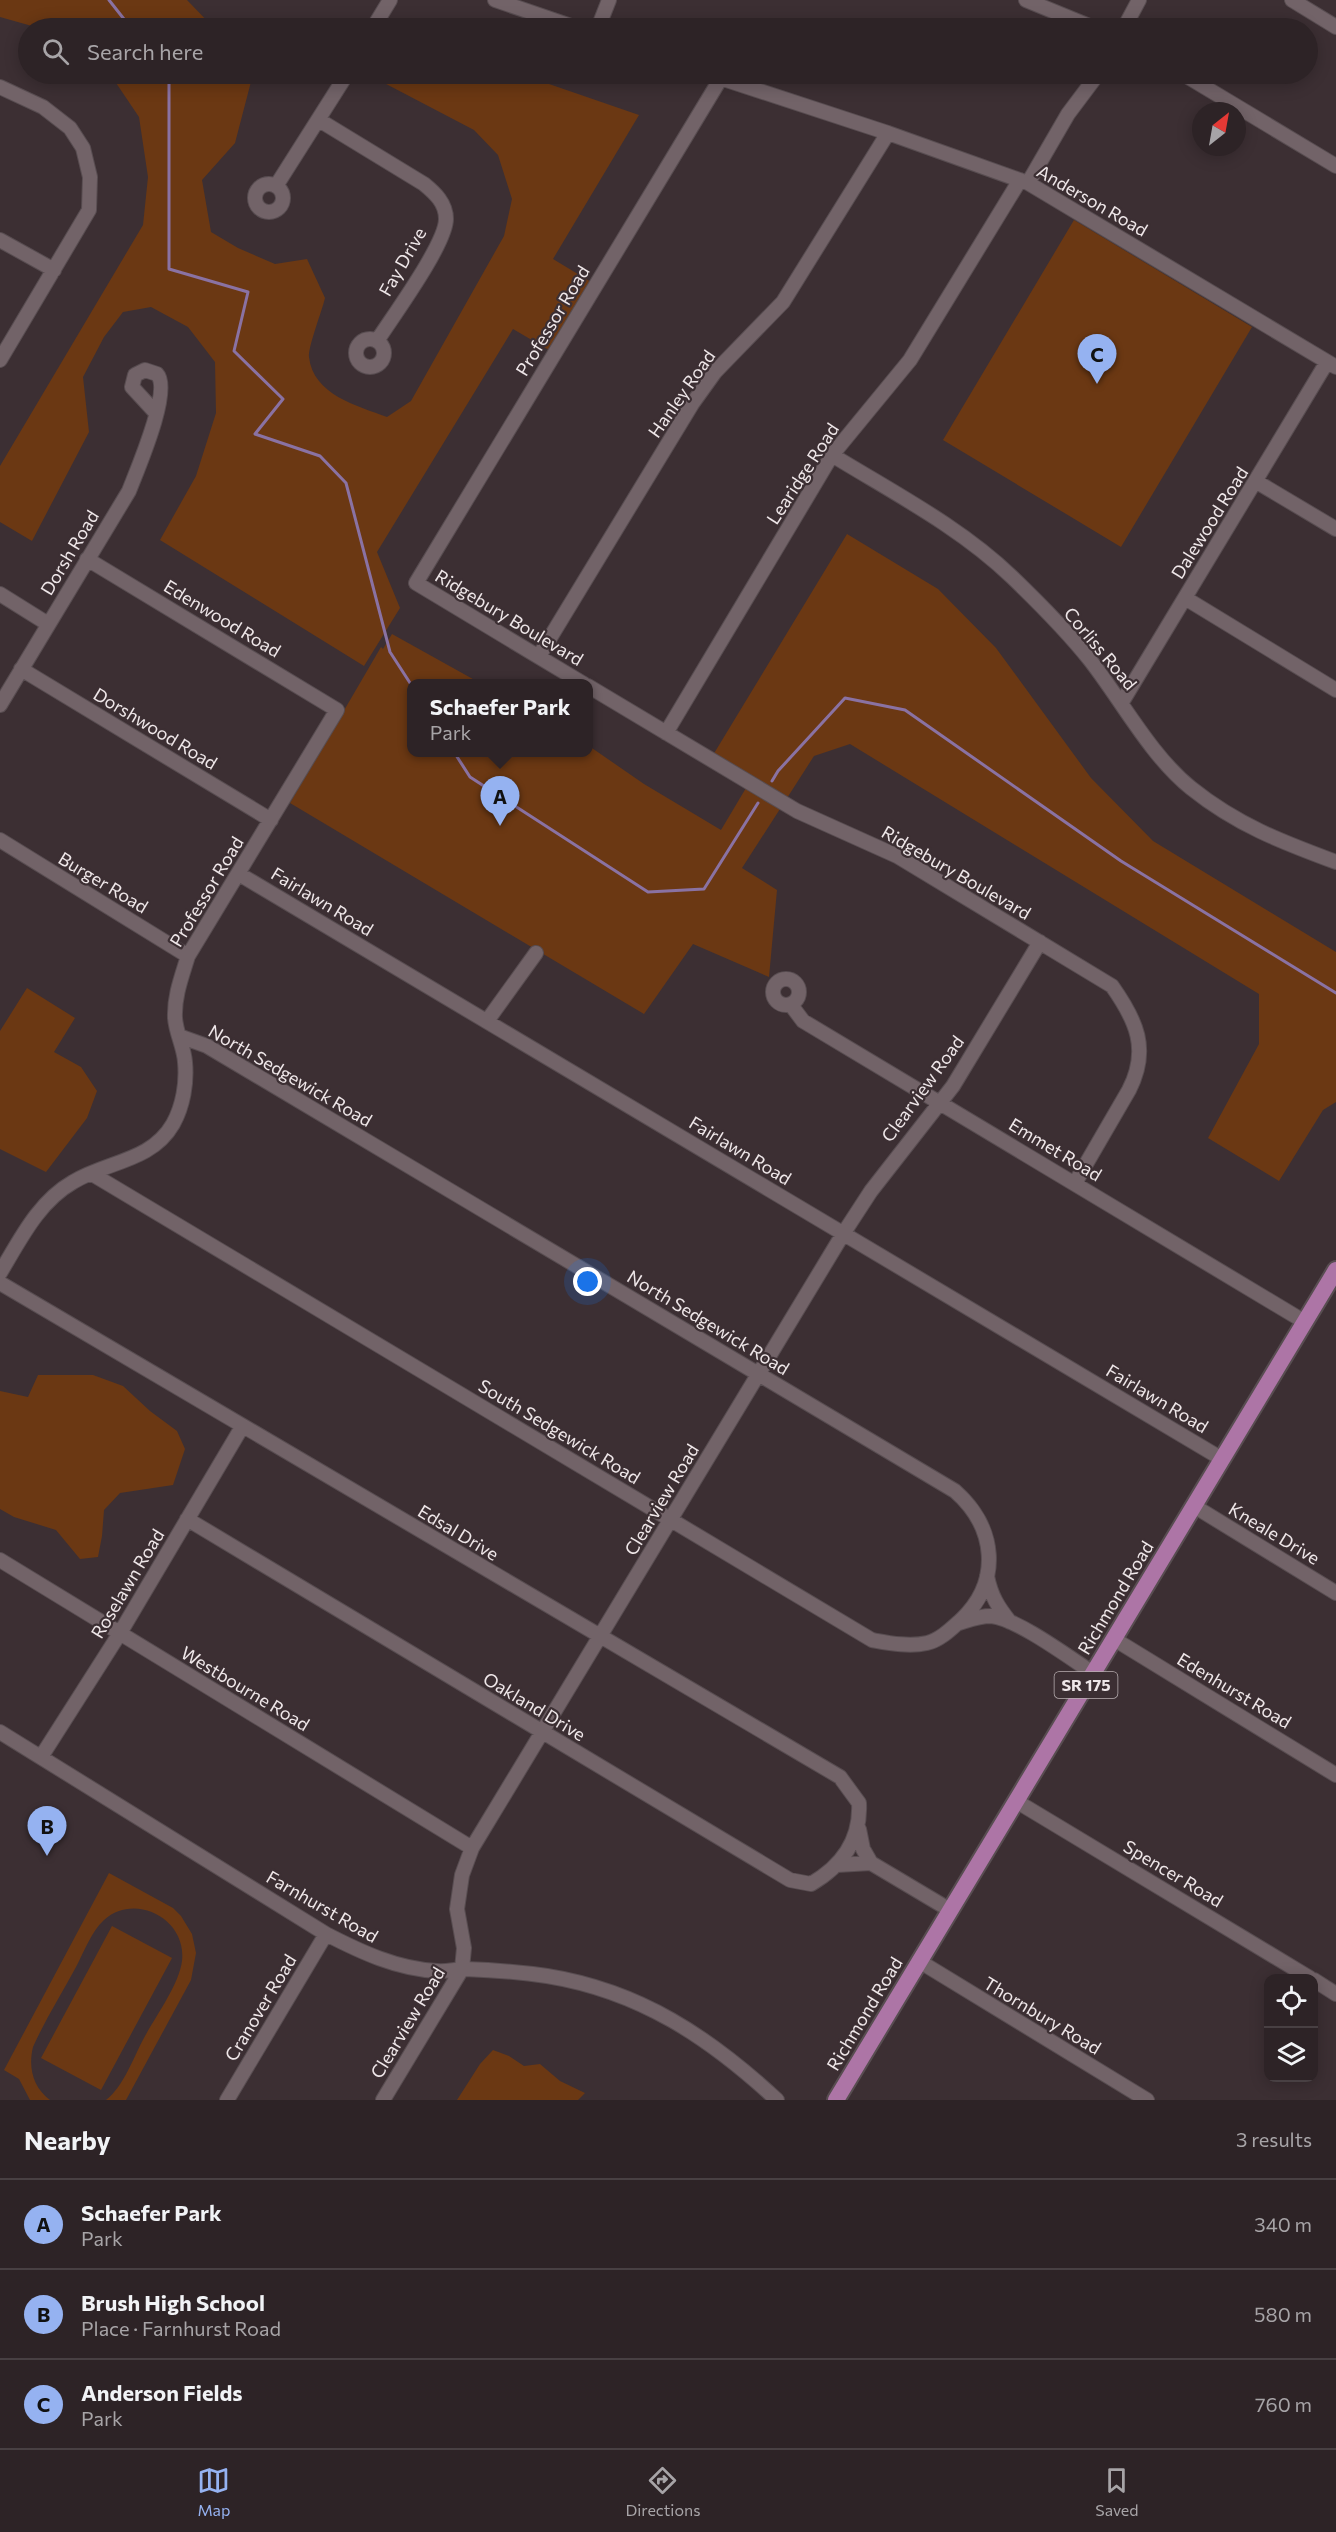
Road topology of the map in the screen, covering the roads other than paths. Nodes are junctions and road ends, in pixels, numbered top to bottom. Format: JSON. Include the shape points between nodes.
{"nodes":[{"id":1,"x":390,"y":0,"type":"edge"},
{"id":2,"x":495,"y":0,"type":"edge"},
{"id":3,"x":609,"y":0,"type":"edge"},
{"id":4,"x":1026,"y":0,"type":"edge"},
{"id":5,"x":1139,"y":0,"type":"edge"},
{"id":6,"x":1292,"y":0,"type":"edge"},
{"id":7,"x":380,"y":18,"type":"edge"},
{"id":8,"x":548,"y":18,"type":"edge"},
{"id":9,"x":602,"y":18,"type":"edge"},
{"id":10,"x":1070,"y":18,"type":"edge"},
{"id":11,"x":1129,"y":18,"type":"edge"},
{"id":12,"x":1336,"y":27,"type":"edge"},
{"id":13,"x":341,"y":84,"type":"edge"},
{"id":14,"x":710,"y":84,"type":"edge"},
{"id":15,"x":739,"y":84,"type":"edge"},
{"id":16,"x":1090,"y":84,"type":"edge"},
{"id":17,"x":1199,"y":84,"type":"edge"},
{"id":18,"x":0,"y":87,"type":"edge"},
{"id":19,"x":319,"y":120,"type":"junction"},
{"id":20,"x":888,"y":133,"type":"junction"},
{"id":21,"x":1336,"y":166,"type":"edge"},
{"id":22,"x":1024,"y":182,"type":"junction"},
{"id":23,"x":276,"y":186,"type":"dead end"},
{"id":24,"x":0,"y":240,"type":"edge"},
{"id":25,"x":54,"y":270,"type":"junction"},
{"id":26,"x":377,"y":341,"type":"dead end"},
{"id":27,"x":0,"y":360,"type":"edge"},
{"id":28,"x":1332,"y":364,"type":"edge"},
{"id":29,"x":156,"y":413,"type":"dead end"},
{"id":30,"x":832,"y":455,"type":"junction"},
{"id":31,"x":1257,"y":482,"type":"junction"},
{"id":32,"x":1336,"y":529,"type":"edge"},
{"id":33,"x":87,"y":559,"type":"junction"},
{"id":34,"x":416,"y":583,"type":"joint"},
{"id":35,"x":0,"y":594,"type":"edge"},
{"id":36,"x":1185,"y":598,"type":"junction"},
{"id":37,"x":48,"y":624,"type":"junction"},
{"id":38,"x":539,"y":656,"type":"junction"},
{"id":39,"x":21,"y":669,"type":"junction"},
{"id":40,"x":576,"y":679,"type":"edge"},
{"id":41,"x":593,"y":689,"type":"edge"},
{"id":42,"x":1336,"y":690,"type":"edge"},
{"id":43,"x":1122,"y":702,"type":"junction"},
{"id":44,"x":0,"y":705,"type":"edge"},
{"id":45,"x":337,"y":710,"type":"joint"},
{"id":46,"x":666,"y":733,"type":"junction"},
{"id":47,"x":271,"y":820,"type":"junction"},
{"id":48,"x":0,"y":840,"type":"edge"},
{"id":49,"x":1336,"y":862,"type":"edge"},
{"id":50,"x":239,"y":874,"type":"junction"},
{"id":51,"x":1040,"y":942,"type":"junction"},
{"id":52,"x":536,"y":952,"type":"dead end"},
{"id":53,"x":188,"y":956,"type":"junction"},
{"id":54,"x":791,"y":1005,"type":"dead end"},
{"id":55,"x":487,"y":1021,"type":"junction"},
{"id":56,"x":179,"y":1036,"type":"junction"},
{"id":57,"x":939,"y":1103,"type":"junction"},
{"id":58,"x":92,"y":1174,"type":"junction"},
{"id":59,"x":1075,"y":1183,"type":"junction"},
{"id":60,"x":843,"y":1234,"type":"junction"},
{"id":61,"x":1336,"y":1270,"type":"edge"},
{"id":62,"x":0,"y":1273,"type":"edge"},
{"id":63,"x":0,"y":1283,"type":"edge"},
{"id":64,"x":1305,"y":1322,"type":"junction"},
{"id":65,"x":758,"y":1374,"type":"junction"},
{"id":66,"x":242,"y":1427,"type":"junction"},
{"id":67,"x":1222,"y":1459,"type":"junction"},
{"id":68,"x":1194,"y":1506,"type":"junction"},
{"id":69,"x":187,"y":1519,"type":"junction"},
{"id":70,"x":671,"y":1520,"type":"junction"},
{"id":71,"x":0,"y":1560,"type":"edge"},
{"id":72,"x":988,"y":1572,"type":"junction"},
{"id":73,"x":1336,"y":1593,"type":"edge"},
{"id":74,"x":1010,"y":1622,"type":"junction"},
{"id":75,"x":957,"y":1624,"type":"junction"},
{"id":76,"x":120,"y":1633,"type":"junction"},
{"id":77,"x":600,"y":1638,"type":"junction"},
{"id":78,"x":1114,"y":1639,"type":"junction"},
{"id":79,"x":1093,"y":1673,"type":"junction"},
{"id":80,"x":0,"y":1732,"type":"edge"},
{"id":81,"x":543,"y":1733,"type":"junction"},
{"id":82,"x":41,"y":1757,"type":"junction"},
{"id":83,"x":1336,"y":1775,"type":"edge"},
{"id":84,"x":1016,"y":1801,"type":"junction"},
{"id":85,"x":856,"y":1832,"type":"junction"},
{"id":86,"x":472,"y":1848,"type":"junction"},
{"id":87,"x":871,"y":1863,"type":"junction"},
{"id":88,"x":837,"y":1865,"type":"junction"},
{"id":89,"x":950,"y":1910,"type":"junction"},
{"id":90,"x":326,"y":1934,"type":"junction"},
{"id":91,"x":919,"y":1961,"type":"junction"},
{"id":92,"x":462,"y":1969,"type":"junction"},
{"id":93,"x":1304,"y":1974,"type":"edge"},
{"id":94,"x":1318,"y":1983,"type":"edge"},
{"id":95,"x":1336,"y":1994,"type":"edge"},
{"id":96,"x":226,"y":2100,"type":"edge"},
{"id":97,"x":383,"y":2100,"type":"edge"},
{"id":98,"x":777,"y":2100,"type":"edge"},
{"id":99,"x":836,"y":2100,"type":"edge"},
{"id":100,"x":1146,"y":2100,"type":"edge"}],
"edges":[{"from":1,"to":7,"type":"street"},
{"from":2,"to":8,"type":"street"},
{"from":3,"to":9,"type":"street"},
{"from":4,"to":10,"type":"street"},
{"from":5,"to":11,"type":"street"},
{"from":6,"to":12,"type":"street"},
{"from":13,"to":19,"type":"street"},
{"from":14,"to":34,"type":"street","name":"Professor Road"},
{"from":15,"to":20,"type":"street","name":"Anderson Road"},
{"from":16,"to":22,"type":"street","name":"Learidge Road"},
{"from":17,"to":21,"type":"street"},
{"from":18,"to":25,"type":"street","via":[[43,107],[70,128],[83,148],[90,177],[89,210]]},
{"from":19,"to":23,"type":"street"},
{"from":19,"to":26,"type":"street","name":"Fay Drive","via":[[424,184],[439,196],[446,219],[438,244]]},
{"from":20,"to":22,"type":"street","name":"Anderson Road"},
{"from":20,"to":38,"type":"street","name":"Hanley Road","via":[[783,302],[715,372],[692,404]]},
{"from":22,"to":28,"type":"street","name":"Anderson Road"},
{"from":22,"to":30,"type":"street","name":"Learidge Road","via":[[910,360]]},
{"from":24,"to":25,"type":"street"},
{"from":25,"to":27,"type":"street"},
{"from":28,"to":31,"type":"street","name":"Dalewood Road"},
{"from":29,"to":33,"type":"street","name":"Dorsh Road","via":[[129,491]]},
{"from":30,"to":43,"type":"street","name":"Corliss Road","via":[[939,520],[1012,577],[1089,658]]},
{"from":30,"to":46,"type":"street","name":"Learidge Road"},
{"from":31,"to":32,"type":"street"},
{"from":31,"to":36,"type":"street","name":"Dalewood Road"},
{"from":33,"to":37,"type":"street","name":"Dorsh Road"},
{"from":33,"to":45,"type":"street","name":"Edenwood Road"},
{"from":34,"to":38,"type":"street","name":"Ridgebury Boulevard"},
{"from":35,"to":37,"type":"street"},
{"from":36,"to":42,"type":"street"},
{"from":36,"to":43,"type":"street","name":"Dalewood Road"},
{"from":37,"to":39,"type":"street","name":"Dorsh Road"},
{"from":38,"to":40,"type":"street","name":"Ridgebury Boulevard"},
{"from":39,"to":44,"type":"street","name":"Dorsh Road"},
{"from":39,"to":47,"type":"street","name":"Dorshwood Road"},
{"from":41,"to":46,"type":"street","name":"Ridgebury Boulevard"},
{"from":43,"to":49,"type":"street","name":"Corliss Road","via":[[1157,752],[1190,787],[1265,836]]},
{"from":45,"to":47,"type":"street","name":"Professor Road"},
{"from":46,"to":51,"type":"street","name":"Ridgebury Boulevard","via":[[797,811],[897,856]]},
{"from":47,"to":50,"type":"street","name":"Professor Road"},
{"from":48,"to":53,"type":"street","name":"Burger Road"},
{"from":50,"to":53,"type":"street","name":"Professor Road"},
{"from":50,"to":55,"type":"street","name":"Fairlawn Road"},
{"from":51,"to":57,"type":"street","name":"Clearview Road"},
{"from":51,"to":59,"type":"street","name":"Ridgebury Boulevard","via":[[1112,986],[1131,1013],[1138,1036],[1136,1078]]},
{"from":52,"to":55,"type":"street"},
{"from":53,"to":56,"type":"street","name":"Professor Road","via":[[176,997]]},
{"from":54,"to":57,"type":"street","name":"Emmet Road","via":[[803,1021]]},
{"from":55,"to":60,"type":"street","name":"Fairlawn Road"},
{"from":56,"to":58,"type":"street","name":"Professor Road","via":[[185,1062],[183,1098],[173,1124],[158,1144]]},
{"from":56,"to":65,"type":"street","name":"North Sedgewick Road","via":[[207,1046]]},
{"from":57,"to":59,"type":"street","name":"Emmet Road"},
{"from":57,"to":60,"type":"street","name":"Clearview Road"},
{"from":58,"to":62,"type":"street","name":"Professor Road","via":[[50,1198],[31,1221]]},
{"from":58,"to":70,"type":"street","name":"South Sedgewick Road"},
{"from":59,"to":64,"type":"street","name":"Emmet Road"},
{"from":60,"to":65,"type":"street","name":"Clearview Road"},
{"from":60,"to":67,"type":"street","name":"Fairlawn Road"},
{"from":61,"to":64,"type":"main road","name":"Richmond Road","number":"SR 175"},
{"from":63,"to":66,"type":"street","name":"Edsal Drive"},
{"from":64,"to":67,"type":"main road","name":"Richmond Road","number":"SR 175"},
{"from":65,"to":70,"type":"street","name":"Clearview Road"},
{"from":65,"to":72,"type":"street","name":"North Sedgewick Road","via":[[966,1500],[987,1540]]},
{"from":66,"to":69,"type":"street","name":"Roselawn Road"},
{"from":66,"to":77,"type":"street","name":"Edsal Drive"},
{"from":67,"to":68,"type":"main road","name":"Richmond Road","number":"SR 175"},
{"from":68,"to":73,"type":"street","name":"Kneale Drive"},
{"from":68,"to":78,"type":"main road","name":"Richmond Road","number":"SR 175"},
{"from":69,"to":76,"type":"street","name":"Roselawn Road"},
{"from":69,"to":81,"type":"street","name":"Oakland Drive"},
{"from":70,"to":75,"type":"street","name":"South Sedgewick Road","via":[[872,1640],[897,1645],[928,1643]]},
{"from":70,"to":77,"type":"street","name":"Clearview Road"},
{"from":71,"to":76,"type":"street","name":"Westbourne Road"},
{"from":72,"to":74,"type":"street","name":"North Sedgewick Road","via":[[996,1605]]},
{"from":72,"to":75,"type":"street","name":"South Sedgewick Road","via":[[976,1601]]},
{"from":74,"to":75,"type":"street","via":[[991,1616]]},
{"from":74,"to":79,"type":"street"},
{"from":76,"to":82,"type":"street","name":"Roselawn Road"},
{"from":76,"to":86,"type":"street","name":"Westbourne Road"},
{"from":77,"to":81,"type":"street","name":"Clearview Road"},
{"from":77,"to":85,"type":"street","name":"Edsal Drive","via":[[840,1777],[860,1803]]},
{"from":78,"to":79,"type":"main road","name":"Richmond Road","number":"SR 175"},
{"from":78,"to":83,"type":"street","name":"Edenhurst Road"},
{"from":79,"to":84,"type":"main road","name":"Richmond Road","number":"SR 175"},
{"from":80,"to":82,"type":"street","name":"Farnhurst Road"},
{"from":81,"to":86,"type":"street","name":"Clearview Road"},
{"from":81,"to":88,"type":"street","name":"Oakland Drive","via":[[790,1880],[811,1884]]},
{"from":82,"to":90,"type":"street","name":"Farnhurst Road"},
{"from":84,"to":89,"type":"main road","name":"Richmond Road","number":"SR 175"},
{"from":84,"to":93,"type":"street","name":"Spencer Road"},
{"from":85,"to":87,"type":"street","name":"Edsal Drive"},
{"from":85,"to":88,"type":"street","name":"Oakland Drive"},
{"from":86,"to":92,"type":"street","name":"Clearview Road","via":[[462,1875],[458,1909],[464,1948]]},
{"from":87,"to":88,"type":"street"},
{"from":87,"to":89,"type":"street"},
{"from":89,"to":91,"type":"main road","name":"Richmond Road","number":"SR 175"},
{"from":90,"to":92,"type":"street","name":"Farnhurst Road","via":[[368,1956],[438,1971]]},
{"from":90,"to":96,"type":"street","name":"Cranover Road"},
{"from":91,"to":99,"type":"main road","name":"Richmond Road","number":"SR 175"},
{"from":91,"to":100,"type":"street","name":"Thornbury Road"},
{"from":92,"to":97,"type":"street","name":"Clearview Road"},
{"from":92,"to":98,"type":"street","name":"Farnhurst Road","via":[[546,1976],[624,1996],[674,2020],[715,2047]]},
{"from":94,"to":95,"type":"street","name":"Spencer Road"}]}
